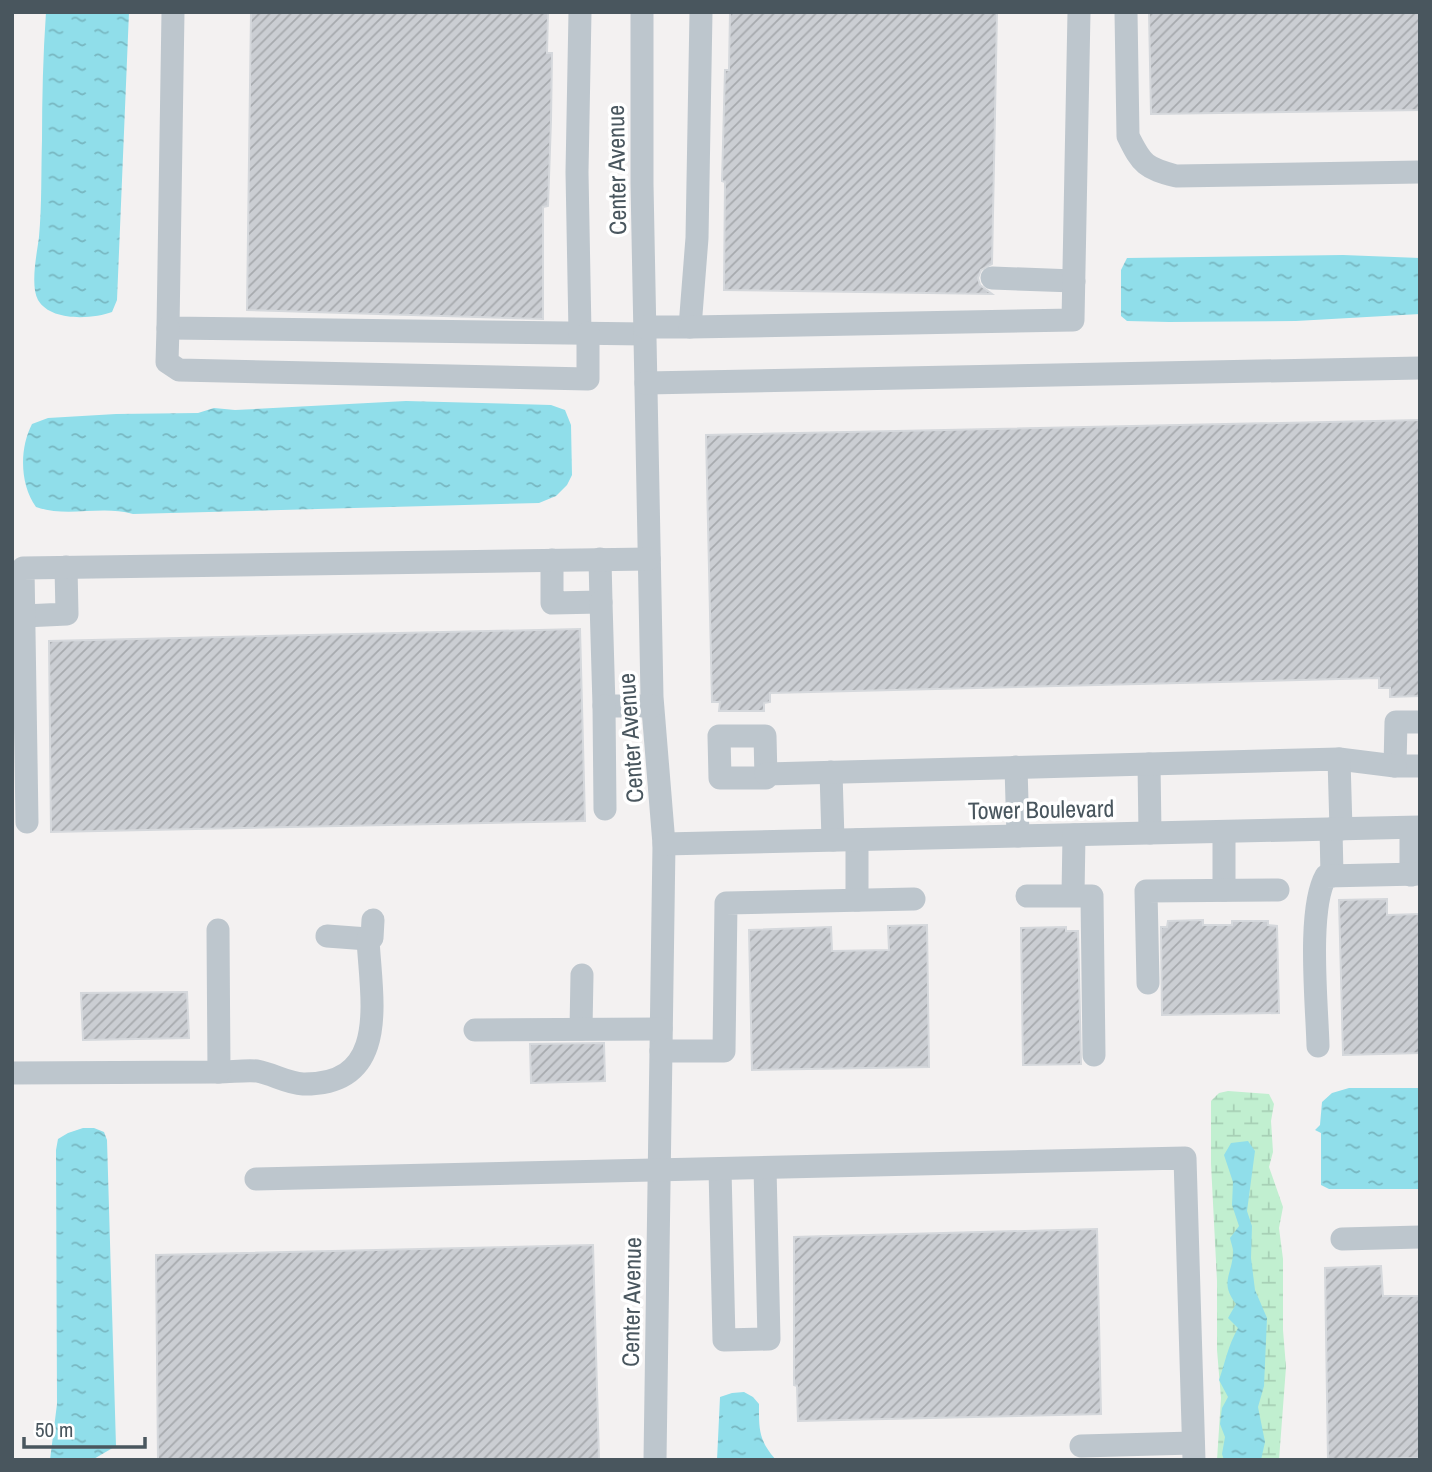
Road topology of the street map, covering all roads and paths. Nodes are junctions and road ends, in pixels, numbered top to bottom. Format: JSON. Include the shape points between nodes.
{"nodes":[{"id":1,"x":173,"y":12,"type":"edge"},
{"id":2,"x":580,"y":12,"type":"edge"},
{"id":3,"x":642,"y":12,"type":"edge"},
{"id":4,"x":701,"y":12,"type":"edge"},
{"id":5,"x":1079,"y":12,"type":"edge"},
{"id":6,"x":1126,"y":12,"type":"edge"},
{"id":7,"x":1420,"y":172,"type":"edge"},
{"id":8,"x":992,"y":278,"type":"dead end"},
{"id":9,"x":1074,"y":281,"type":"junction"},
{"id":10,"x":690,"y":327,"type":"junction"},
{"id":11,"x":168,"y":328,"type":"junction"},
{"id":12,"x":645,"y":331,"type":"junction"},
{"id":13,"x":584,"y":333,"type":"junction"},
{"id":14,"x":1420,"y":368,"type":"edge"},
{"id":15,"x":646,"y":383,"type":"junction"},
{"id":16,"x":600,"y":559,"type":"junction"},
{"id":17,"x":649,"y":559,"type":"junction"},
{"id":18,"x":552,"y":560,"type":"junction"},
{"id":19,"x":66,"y":567,"type":"junction"},
{"id":20,"x":601,"y":602,"type":"junction"},
{"id":21,"x":24,"y":616,"type":"junction"},
{"id":22,"x":604,"y":706,"type":"junction"},
{"id":23,"x":652,"y":706,"type":"junction"},
{"id":24,"x":1420,"y":722,"type":"edge"},
{"id":25,"x":1339,"y":760,"type":"junction"},
{"id":26,"x":1149,"y":764,"type":"junction"},
{"id":27,"x":1395,"y":766,"type":"junction"},
{"id":28,"x":1420,"y":766,"type":"edge"},
{"id":29,"x":1016,"y":767,"type":"junction"},
{"id":30,"x":831,"y":772,"type":"junction"},
{"id":31,"x":766,"y":774,"type":"dead end"},
{"id":32,"x":605,"y":809,"type":"dead end"},
{"id":33,"x":27,"y":822,"type":"dead end"},
{"id":34,"x":1415,"y":827,"type":"edge"},
{"id":35,"x":1336,"y":829,"type":"junction"},
{"id":36,"x":1224,"y":832,"type":"junction"},
{"id":37,"x":1150,"y":833,"type":"junction"},
{"id":38,"x":1074,"y":835,"type":"junction"},
{"id":39,"x":1018,"y":836,"type":"junction"},
{"id":40,"x":833,"y":840,"type":"junction"},
{"id":41,"x":857,"y":840,"type":"junction"},
{"id":42,"x":664,"y":844,"type":"junction"},
{"id":43,"x":1415,"y":875,"type":"edge"},
{"id":44,"x":1332,"y":876,"type":"junction"},
{"id":45,"x":1224,"y":890,"type":"junction"},
{"id":46,"x":1278,"y":890,"type":"dead end"},
{"id":47,"x":1073,"y":895,"type":"junction"},
{"id":48,"x":1027,"y":896,"type":"dead end"},
{"id":49,"x":914,"y":899,"type":"dead end"},
{"id":50,"x":857,"y":900,"type":"junction"},
{"id":51,"x":218,"y":930,"type":"dead end"},
{"id":52,"x":327,"y":936,"type":"dead end"},
{"id":53,"x":582,"y":975,"type":"dead end"},
{"id":54,"x":1148,"y":984,"type":"dead end"},
{"id":55,"x":581,"y":1029,"type":"junction"},
{"id":56,"x":475,"y":1030,"type":"dead end"},
{"id":57,"x":661,"y":1040,"type":"junction"},
{"id":58,"x":1318,"y":1046,"type":"dead end"},
{"id":59,"x":1094,"y":1055,"type":"dead end"},
{"id":60,"x":219,"y":1072,"type":"junction"},
{"id":61,"x":12,"y":1073,"type":"edge"},
{"id":62,"x":765,"y":1168,"type":"junction"},
{"id":63,"x":659,"y":1169,"type":"junction"},
{"id":64,"x":720,"y":1169,"type":"junction"},
{"id":65,"x":256,"y":1179,"type":"dead end"},
{"id":66,"x":1420,"y":1237,"type":"edge"},
{"id":67,"x":1342,"y":1239,"type":"dead end"},
{"id":68,"x":1081,"y":1446,"type":"dead end"},
{"id":69,"x":1193,"y":1451,"type":"edge"},
{"id":70,"x":655,"y":1460,"type":"edge"}],
"edges":[{"from":1,"to":11,"type":"street"},
{"from":2,"to":13,"type":"street","via":[[577,172]]},
{"from":3,"to":12,"type":"street","name":"Center Avenue"},
{"from":4,"to":10,"type":"street","via":[[698,238]]},
{"from":5,"to":9,"type":"street"},
{"from":6,"to":7,"type":"street","via":[[1128,136],[1150,169],[1176,176]]},
{"from":8,"to":9,"type":"street"},
{"from":9,"to":10,"type":"street","via":[[1073,320]]},
{"from":10,"to":12,"type":"street"},
{"from":11,"to":13,"type":"street"},
{"from":11,"to":13,"type":"street","via":[[167,362],[179,369],[587,379]]},
{"from":12,"to":13,"type":"street"},
{"from":12,"to":15,"type":"street","name":"Center Avenue"},
{"from":14,"to":15,"type":"street"},
{"from":15,"to":17,"type":"street","name":"Center Avenue"},
{"from":16,"to":17,"type":"street"},
{"from":16,"to":18,"type":"street"},
{"from":16,"to":20,"type":"street"},
{"from":17,"to":23,"type":"street","name":"Center Avenue"},
{"from":18,"to":19,"type":"street"},
{"from":18,"to":20,"type":"street","via":[[552,603]]},
{"from":19,"to":21,"type":"street","via":[[67,614]]},
{"from":19,"to":21,"type":"street","via":[[23,568]]},
{"from":20,"to":22,"type":"street"},
{"from":21,"to":33,"type":"street"},
{"from":22,"to":23,"type":"street"},
{"from":22,"to":32,"type":"street"},
{"from":23,"to":42,"type":"street","name":"Center Avenue"},
{"from":24,"to":27,"type":"street","via":[[1396,722]]},
{"from":25,"to":26,"type":"street"},
{"from":25,"to":27,"type":"street"},
{"from":25,"to":35,"type":"street"},
{"from":26,"to":29,"type":"street"},
{"from":26,"to":37,"type":"street"},
{"from":27,"to":28,"type":"street"},
{"from":29,"to":30,"type":"street"},
{"from":29,"to":39,"type":"street"},
{"from":30,"to":31,"type":"street"},
{"from":30,"to":40,"type":"street"},
{"from":34,"to":35,"type":"street","name":"Tower Boulevard"},
{"from":34,"to":43,"type":"street"},
{"from":35,"to":36,"type":"street","name":"Tower Boulevard"},
{"from":35,"to":44,"type":"street"},
{"from":36,"to":37,"type":"street","name":"Tower Boulevard"},
{"from":36,"to":45,"type":"street"},
{"from":37,"to":38,"type":"street","name":"Tower Boulevard"},
{"from":38,"to":39,"type":"street","name":"Tower Boulevard"},
{"from":38,"to":47,"type":"street"},
{"from":39,"to":41,"type":"street","name":"Tower Boulevard"},
{"from":40,"to":41,"type":"street","name":"Tower Boulevard"},
{"from":40,"to":42,"type":"street","name":"Tower Boulevard"},
{"from":41,"to":50,"type":"street"},
{"from":42,"to":57,"type":"street","name":"Center Avenue"},
{"from":43,"to":44,"type":"street"},
{"from":44,"to":58,"type":"street","via":[[1326,876],[1321,885],[1315,917]]},
{"from":45,"to":46,"type":"street"},
{"from":45,"to":54,"type":"street","via":[[1146,891]]},
{"from":47,"to":48,"type":"street"},
{"from":47,"to":59,"type":"street","via":[[1092,896]]},
{"from":49,"to":50,"type":"street"},
{"from":50,"to":57,"type":"street","via":[[726,903],[724,1051]]},
{"from":51,"to":60,"type":"street"},
{"from":52,"to":60,"type":"street","via":[[370,930],[370,1021],[366,1048],[355,1069],[326,1083],[302,1084],[257,1072]]},
{"from":53,"to":55,"type":"street"},
{"from":55,"to":56,"type":"street"},
{"from":55,"to":57,"type":"street"},
{"from":57,"to":63,"type":"street","name":"Center Avenue"},
{"from":60,"to":61,"type":"street"},
{"from":62,"to":64,"type":"street"},
{"from":62,"to":64,"type":"street","via":[[769,1339],[724,1340]]},
{"from":62,"to":69,"type":"street","via":[[1185,1158]]},
{"from":63,"to":64,"type":"street"},
{"from":63,"to":65,"type":"street"},
{"from":63,"to":70,"type":"street","name":"Center Avenue"},
{"from":66,"to":67,"type":"street"},
{"from":68,"to":69,"type":"street"}]}
